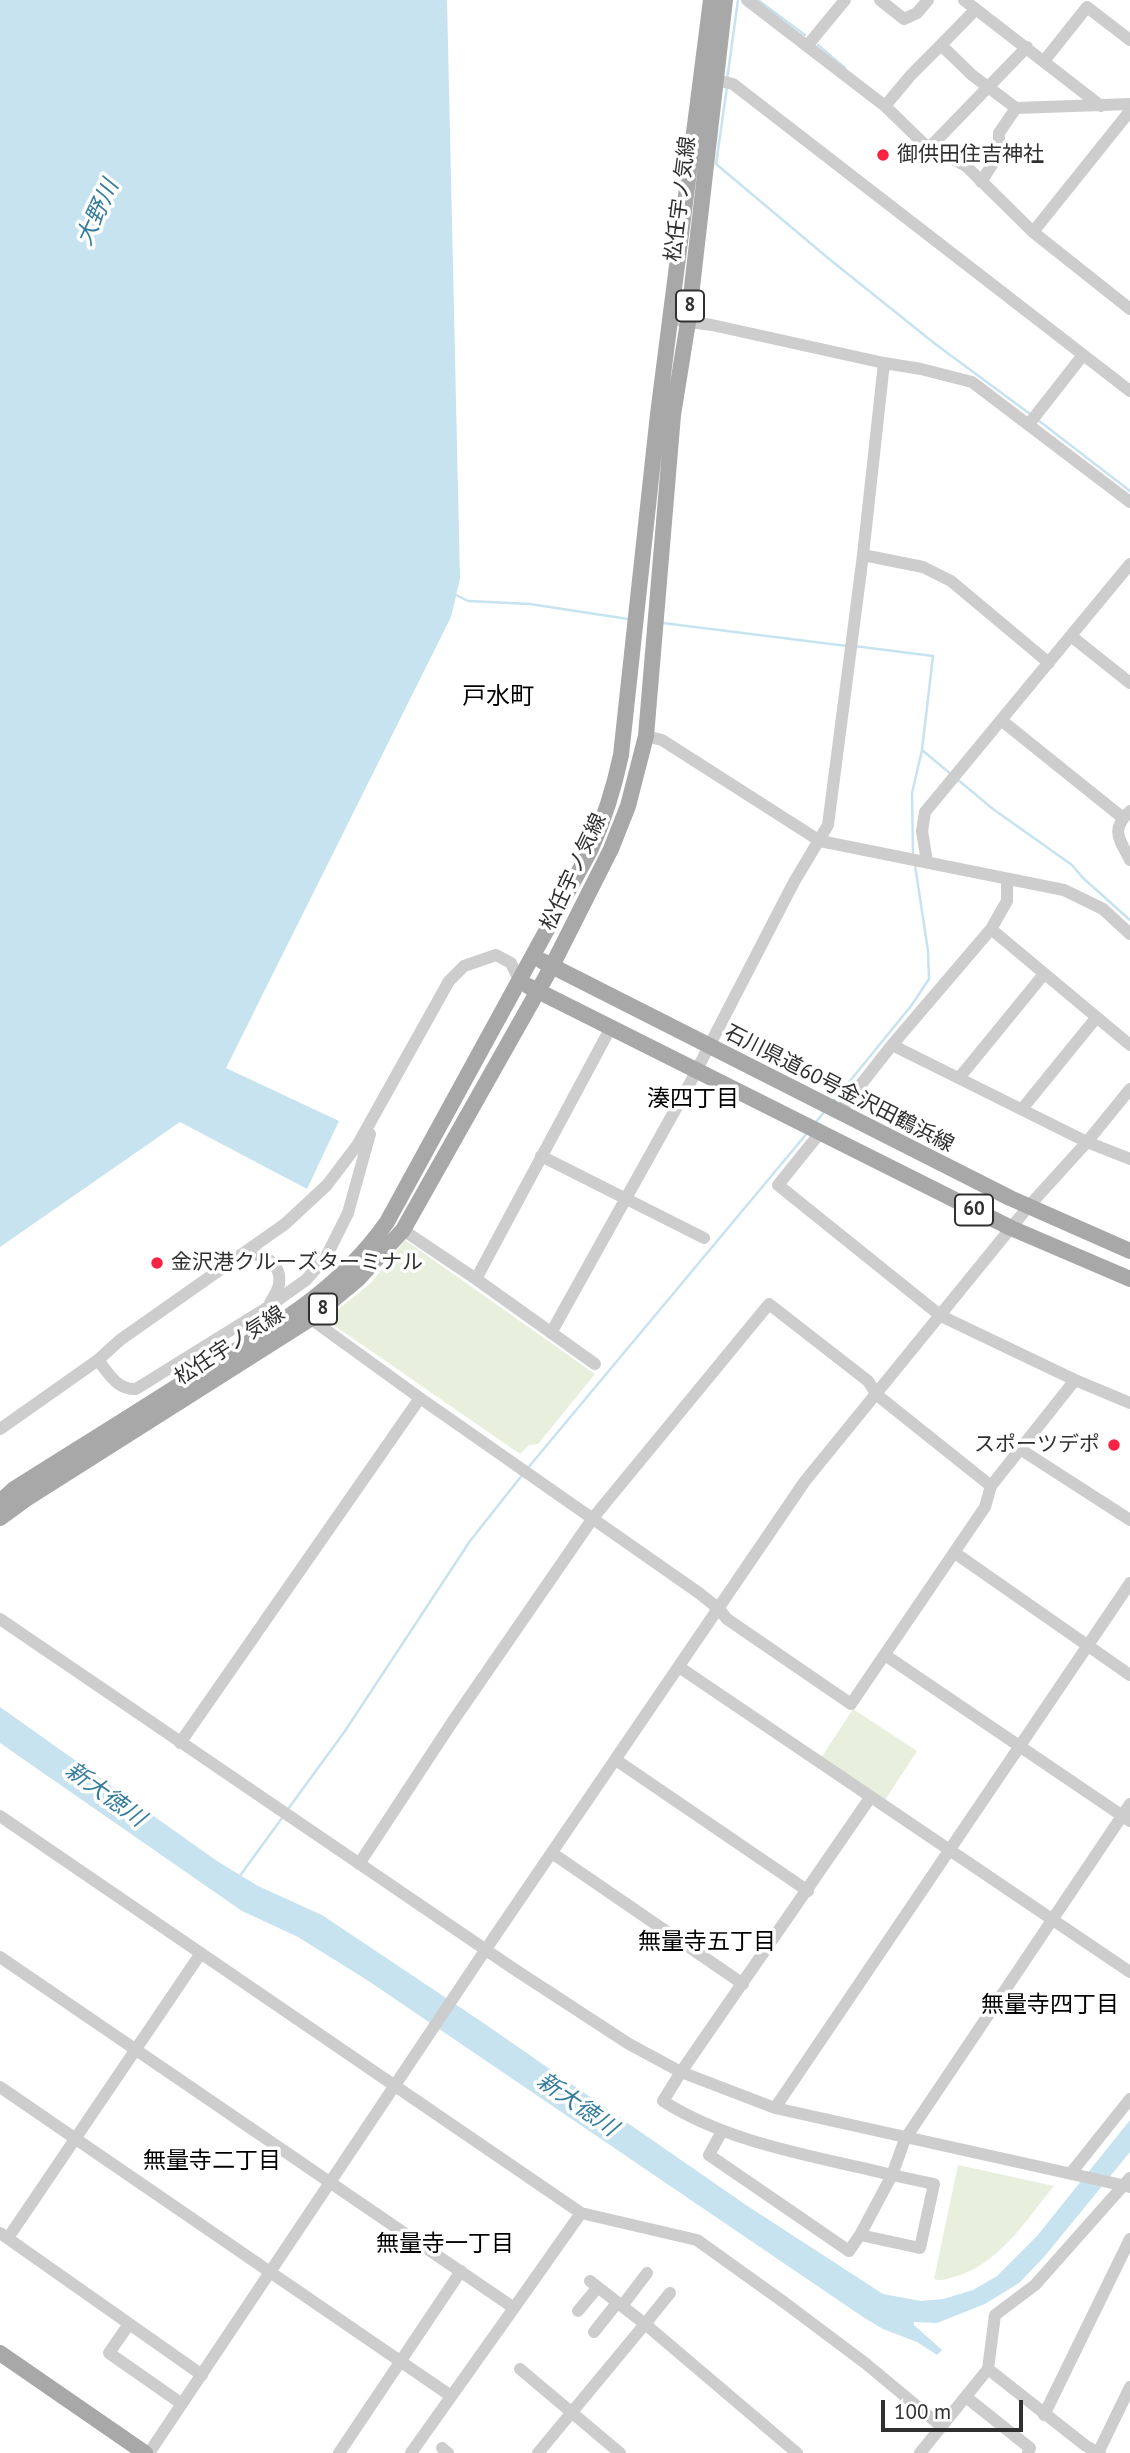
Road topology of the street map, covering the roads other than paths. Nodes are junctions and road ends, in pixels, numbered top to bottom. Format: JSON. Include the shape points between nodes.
{"nodes":[{"id":1,"x":711,"y":0,"type":"edge"},
{"id":2,"x":725,"y":0,"type":"edge"},
{"id":3,"x":747,"y":0,"type":"edge"},
{"id":4,"x":845,"y":0,"type":"edge"},
{"id":5,"x":880,"y":0,"type":"edge"},
{"id":6,"x":928,"y":0,"type":"edge"},
{"id":7,"x":964,"y":0,"type":"edge"},
{"id":8,"x":1083,"y":4,"type":"edge"},
{"id":9,"x":976,"y":9,"type":"junction"},
{"id":10,"x":1130,"y":40,"type":"edge"},
{"id":11,"x":941,"y":45,"type":"junction"},
{"id":12,"x":807,"y":46,"type":"junction"},
{"id":13,"x":1027,"y":47,"type":"junction"},
{"id":14,"x":1044,"y":61,"type":"junction"},
{"id":15,"x":723,"y":82,"type":"junction"},
{"id":16,"x":989,"y":88,"type":"junction"},
{"id":17,"x":1130,"y":104,"type":"edge"},
{"id":18,"x":885,"y":106,"type":"junction"},
{"id":19,"x":1101,"y":106,"type":"junction"},
{"id":20,"x":1016,"y":108,"type":"junction"},
{"id":21,"x":1130,"y":111,"type":"edge"},
{"id":22,"x":933,"y":144,"type":"junction"},
{"id":23,"x":983,"y":179,"type":"junction"},
{"id":24,"x":1033,"y":232,"type":"junction"},
{"id":25,"x":1130,"y":309,"type":"edge"},
{"id":26,"x":670,"y":320,"type":"junction"},
{"id":27,"x":688,"y":322,"type":"junction"},
{"id":28,"x":1083,"y":355,"type":"junction"},
{"id":29,"x":884,"y":363,"type":"junction"},
{"id":30,"x":1130,"y":391,"type":"edge"},
{"id":31,"x":1032,"y":419,"type":"junction"},
{"id":32,"x":1127,"y":495,"type":"edge"},
{"id":33,"x":863,"y":555,"type":"junction"},
{"id":34,"x":1130,"y":564,"type":"edge"},
{"id":35,"x":1125,"y":579,"type":"edge"},
{"id":36,"x":647,"y":611,"type":"junction"},
{"id":37,"x":645,"y":628,"type":"junction"},
{"id":38,"x":1071,"y":636,"type":"junction"},
{"id":39,"x":1049,"y":663,"type":"junction"},
{"id":40,"x":1130,"y":683,"type":"edge"},
{"id":41,"x":1001,"y":720,"type":"junction"},
{"id":42,"x":646,"y":736,"type":"junction"},
{"id":43,"x":1127,"y":815,"type":"edge"},
{"id":44,"x":820,"y":841,"type":"junction"},
{"id":45,"x":1130,"y":860,"type":"edge"},
{"id":46,"x":927,"y":862,"type":"junction"},
{"id":47,"x":1007,"y":880,"type":"junction"},
{"id":48,"x":991,"y":929,"type":"junction"},
{"id":49,"x":1130,"y":934,"type":"edge"},
{"id":50,"x":534,"y":957,"type":"junction"},
{"id":51,"x":511,"y":963,"type":"junction"},
{"id":52,"x":552,"y":966,"type":"junction"},
{"id":53,"x":1044,"y":974,"type":"junction"},
{"id":54,"x":520,"y":982,"type":"junction"},
{"id":55,"x":537,"y":992,"type":"junction"},
{"id":56,"x":1096,"y":1017,"type":"junction"},
{"id":57,"x":610,"y":1029,"type":"junction"},
{"id":58,"x":892,"y":1045,"type":"junction"},
{"id":59,"x":1130,"y":1045,"type":"edge"},
{"id":60,"x":709,"y":1047,"type":"junction"},
{"id":61,"x":696,"y":1070,"type":"junction"},
{"id":62,"x":959,"y":1077,"type":"junction"},
{"id":63,"x":1130,"y":1089,"type":"edge"},
{"id":64,"x":1022,"y":1109,"type":"junction"},
{"id":65,"x":840,"y":1111,"type":"junction"},
{"id":66,"x":376,"y":1114,"type":"junction"},
{"id":67,"x":820,"y":1133,"type":"junction"},
{"id":68,"x":1087,"y":1142,"type":"junction"},
{"id":69,"x":541,"y":1156,"type":"junction"},
{"id":70,"x":1130,"y":1160,"type":"edge"},
{"id":71,"x":626,"y":1199,"type":"junction"},
{"id":72,"x":1028,"y":1207,"type":"junction"},
{"id":73,"x":1011,"y":1228,"type":"junction"},
{"id":74,"x":403,"y":1230,"type":"junction"},
{"id":75,"x":704,"y":1238,"type":"dead end"},
{"id":76,"x":1130,"y":1251,"type":"edge"},
{"id":77,"x":240,"y":1256,"type":"junction"},
{"id":78,"x":476,"y":1279,"type":"junction"},
{"id":79,"x":1130,"y":1279,"type":"edge"},
{"id":80,"x":268,"y":1307,"type":"junction"},
{"id":81,"x":305,"y":1315,"type":"junction"},
{"id":82,"x":941,"y":1316,"type":"junction"},
{"id":83,"x":551,"y":1333,"type":"junction"},
{"id":84,"x":98,"y":1360,"type":"junction"},
{"id":85,"x":595,"y":1364,"type":"dead end"},
{"id":86,"x":1075,"y":1380,"type":"junction"},
{"id":87,"x":877,"y":1395,"type":"junction"},
{"id":88,"x":420,"y":1398,"type":"junction"},
{"id":89,"x":1130,"y":1403,"type":"edge"},
{"id":90,"x":0,"y":1429,"type":"edge"},
{"id":91,"x":1020,"y":1449,"type":"junction"},
{"id":92,"x":991,"y":1486,"type":"junction"},
{"id":93,"x":0,"y":1502,"type":"edge"},
{"id":94,"x":0,"y":1518,"type":"edge"},
{"id":95,"x":593,"y":1518,"type":"junction"},
{"id":96,"x":1130,"y":1520,"type":"edge"},
{"id":97,"x":955,"y":1553,"type":"junction"},
{"id":98,"x":1130,"y":1583,"type":"edge"},
{"id":99,"x":719,"y":1609,"type":"junction"},
{"id":100,"x":0,"y":1619,"type":"edge"},
{"id":101,"x":1088,"y":1645,"type":"junction"},
{"id":102,"x":886,"y":1655,"type":"junction"},
{"id":103,"x":679,"y":1667,"type":"junction"},
{"id":104,"x":1130,"y":1675,"type":"edge"},
{"id":105,"x":180,"y":1743,"type":"junction"},
{"id":106,"x":1020,"y":1747,"type":"junction"},
{"id":107,"x":616,"y":1760,"type":"junction"},
{"id":108,"x":870,"y":1798,"type":"junction"},
{"id":109,"x":1130,"y":1804,"type":"edge"},
{"id":110,"x":0,"y":1815,"type":"edge"},
{"id":111,"x":1126,"y":1818,"type":"edge"},
{"id":112,"x":950,"y":1852,"type":"junction"},
{"id":113,"x":552,"y":1853,"type":"junction"},
{"id":114,"x":359,"y":1864,"type":"junction"},
{"id":115,"x":808,"y":1891,"type":"junction"},
{"id":116,"x":1052,"y":1921,"type":"junction"},
{"id":117,"x":486,"y":1950,"type":"junction"},
{"id":118,"x":201,"y":1953,"type":"junction"},
{"id":119,"x":0,"y":1957,"type":"edge"},
{"id":120,"x":1130,"y":1972,"type":"edge"},
{"id":121,"x":743,"y":1984,"type":"junction"},
{"id":122,"x":135,"y":2052,"type":"junction"},
{"id":123,"x":681,"y":2072,"type":"junction"},
{"id":124,"x":396,"y":2085,"type":"junction"},
{"id":125,"x":0,"y":2087,"type":"edge"},
{"id":126,"x":1130,"y":2099,"type":"edge"},
{"id":127,"x":775,"y":2108,"type":"junction"},
{"id":128,"x":722,"y":2131,"type":"junction"},
{"id":129,"x":75,"y":2138,"type":"junction"},
{"id":130,"x":905,"y":2139,"type":"junction"},
{"id":131,"x":1074,"y":2174,"type":"junction"},
{"id":132,"x":891,"y":2175,"type":"junction"},
{"id":133,"x":330,"y":2183,"type":"junction"},
{"id":134,"x":1128,"y":2184,"type":"edge"},
{"id":135,"x":582,"y":2213,"type":"junction"},
{"id":136,"x":860,"y":2235,"type":"junction"},
{"id":137,"x":4,"y":2236,"type":"edge"},
{"id":138,"x":1130,"y":2239,"type":"edge"},
{"id":139,"x":271,"y":2271,"type":"junction"},
{"id":140,"x":461,"y":2271,"type":"junction"},
{"id":141,"x":648,"y":2273,"type":"dead end"},
{"id":142,"x":670,"y":2293,"type":"dead end"},
{"id":143,"x":619,"y":2304,"type":"junction"},
{"id":144,"x":514,"y":2308,"type":"junction"},
{"id":145,"x":579,"y":2311,"type":"dead end"},
{"id":146,"x":129,"y":2324,"type":"junction"},
{"id":147,"x":645,"y":2324,"type":"junction"},
{"id":148,"x":594,"y":2332,"type":"dead end"},
{"id":149,"x":0,"y":2353,"type":"edge"},
{"id":150,"x":400,"y":2363,"type":"junction"},
{"id":151,"x":520,"y":2368,"type":"dead end"},
{"id":152,"x":988,"y":2368,"type":"junction"},
{"id":153,"x":202,"y":2375,"type":"junction"},
{"id":154,"x":1130,"y":2388,"type":"edge"},
{"id":155,"x":451,"y":2396,"type":"junction"},
{"id":156,"x":966,"y":2397,"type":"junction"},
{"id":157,"x":182,"y":2404,"type":"junction"},
{"id":158,"x":572,"y":2412,"type":"junction"},
{"id":159,"x":1044,"y":2414,"type":"junction"},
{"id":160,"x":942,"y":2427,"type":"junction"},
{"id":161,"x":789,"y":2451,"type":"edge"},
{"id":162,"x":147,"y":2453,"type":"edge"},
{"id":163,"x":339,"y":2453,"type":"edge"},
{"id":164,"x":411,"y":2453,"type":"edge"},
{"id":165,"x":538,"y":2453,"type":"edge"},
{"id":166,"x":620,"y":2453,"type":"edge"},
{"id":167,"x":920,"y":2453,"type":"edge"},
{"id":168,"x":1028,"y":2453,"type":"edge"},
{"id":169,"x":1099,"y":2453,"type":"edge"}],
"edges":[{"from":1,"to":26,"type":"main road","name":"松任宇ノ気線","number":"8"},
{"from":2,"to":15,"type":"main road","name":"松任宇ノ気線","number":"8"},
{"from":3,"to":12,"type":"street"},
{"from":4,"to":12,"type":"street"},
{"from":5,"to":6,"type":"street","via":[[904,19]]},
{"from":7,"to":9,"type":"street"},
{"from":8,"to":10,"type":"street"},
{"from":8,"to":14,"type":"street"},
{"from":9,"to":11,"type":"street"},
{"from":9,"to":13,"type":"street"},
{"from":11,"to":16,"type":"street"},
{"from":11,"to":18,"type":"street"},
{"from":12,"to":18,"type":"street"},
{"from":13,"to":14,"type":"street"},
{"from":13,"to":16,"type":"street"},
{"from":14,"to":19,"type":"street"},
{"from":15,"to":27,"type":"main road","name":"松任宇ノ気線","number":"8"},
{"from":15,"to":28,"type":"street"},
{"from":16,"to":20,"type":"street"},
{"from":16,"to":22,"type":"street"},
{"from":17,"to":19,"type":"street"},
{"from":18,"to":22,"type":"street","via":[[913,135]]},
{"from":19,"to":20,"type":"street"},
{"from":20,"to":23,"type":"street","via":[[999,133],[999,154]]},
{"from":21,"to":24,"type":"street"},
{"from":22,"to":23,"type":"street"},
{"from":23,"to":24,"type":"street"},
{"from":24,"to":25,"type":"street"},
{"from":26,"to":27,"type":"street"},
{"from":26,"to":36,"type":"main road","name":"松任宇ノ気線","number":"8","via":[[658,414]]},
{"from":27,"to":29,"type":"street"},
{"from":27,"to":36,"type":"main road","name":"松任宇ノ気線","number":"8"},
{"from":28,"to":30,"type":"street"},
{"from":28,"to":31,"type":"street"},
{"from":29,"to":31,"type":"street","via":[[972,382]]},
{"from":29,"to":33,"type":"street"},
{"from":31,"to":32,"type":"street"},
{"from":33,"to":39,"type":"street","via":[[923,568],[951,582]]},
{"from":33,"to":44,"type":"street","via":[[828,825]]},
{"from":34,"to":35,"type":"street"},
{"from":35,"to":38,"type":"street"},
{"from":36,"to":37,"type":"main road","name":"松任宇ノ気線","number":"8"},
{"from":37,"to":42,"type":"main road","name":"松任宇ノ気線","number":"8"},
{"from":37,"to":50,"type":"main road","name":"松任宇ノ気線","number":"8","via":[[615,783],[601,828]]},
{"from":38,"to":39,"type":"street"},
{"from":38,"to":40,"type":"street"},
{"from":39,"to":41,"type":"street"},
{"from":41,"to":43,"type":"street"},
{"from":41,"to":46,"type":"street","via":[[925,812],[922,831]]},
{"from":42,"to":44,"type":"street","via":[[663,740]]},
{"from":42,"to":52,"type":"main road","name":"松任宇ノ気線","number":"8","via":[[628,806],[611,849]]},
{"from":43,"to":45,"type":"street","via":[[1119,822],[1117,835]]},
{"from":44,"to":46,"type":"street"},
{"from":44,"to":60,"type":"street"},
{"from":46,"to":47,"type":"street"},
{"from":47,"to":48,"type":"street","via":[[1007,901]]},
{"from":47,"to":49,"type":"street","via":[[1064,890],[1103,909]]},
{"from":48,"to":53,"type":"street"},
{"from":48,"to":58,"type":"street"},
{"from":50,"to":51,"type":"street"},
{"from":50,"to":52,"type":"main road","name":"石川県道60号金沢田鶴浜線","number":"60"},
{"from":50,"to":54,"type":"main road","name":"松任宇ノ気線","number":"8"},
{"from":51,"to":54,"type":"street"},
{"from":51,"to":66,"type":"street","via":[[496,955],[464,966],[449,981]]},
{"from":52,"to":55,"type":"main road","name":"松任宇ノ気線","number":"8"},
{"from":52,"to":60,"type":"main road","name":"石川県道60号金沢田鶴浜線","number":"60"},
{"from":53,"to":56,"type":"street"},
{"from":53,"to":62,"type":"street"},
{"from":54,"to":55,"type":"main road","number":"60"},
{"from":54,"to":81,"type":"main road","name":"松任宇ノ気線","number":"8","via":[[387,1222],[369,1248]]},
{"from":55,"to":57,"type":"main road","number":"60"},
{"from":55,"to":74,"type":"main road","name":"松任宇ノ気線","number":"8"},
{"from":56,"to":59,"type":"street"},
{"from":56,"to":64,"type":"street"},
{"from":57,"to":61,"type":"main road","number":"60"},
{"from":57,"to":69,"type":"street"},
{"from":58,"to":62,"type":"street"},
{"from":58,"to":65,"type":"street"},
{"from":60,"to":61,"type":"street"},
{"from":60,"to":65,"type":"main road","name":"石川県道60号金沢田鶴浜線","number":"60"},
{"from":61,"to":67,"type":"main road","number":"60"},
{"from":61,"to":71,"type":"street"},
{"from":62,"to":64,"type":"street"},
{"from":63,"to":68,"type":"street"},
{"from":64,"to":68,"type":"street"},
{"from":65,"to":72,"type":"main road","name":"石川県道60号金沢田鶴浜線","number":"60"},
{"from":66,"to":77,"type":"street","via":[[327,1185],[285,1224]]},
{"from":66,"to":80,"type":"street","via":[[348,1213],[326,1257],[306,1280]]},
{"from":67,"to":73,"type":"main road","number":"60"},
{"from":67,"to":82,"type":"street","via":[[778,1185]]},
{"from":68,"to":70,"type":"street"},
{"from":68,"to":72,"type":"street"},
{"from":69,"to":71,"type":"street"},
{"from":69,"to":78,"type":"street"},
{"from":71,"to":75,"type":"street"},
{"from":71,"to":83,"type":"street"},
{"from":72,"to":73,"type":"street"},
{"from":72,"to":76,"type":"main road","name":"石川県道60号金沢田鶴浜線","number":"60"},
{"from":73,"to":79,"type":"main road","number":"60"},
{"from":73,"to":82,"type":"street"},
{"from":74,"to":78,"type":"street"},
{"from":74,"to":81,"type":"main road","name":"松任宇ノ気線","number":"8","via":[[358,1279]]},
{"from":77,"to":80,"type":"street","via":[[254,1253],[268,1258],[278,1269],[279,1285]]},
{"from":77,"to":84,"type":"street"},
{"from":78,"to":83,"type":"street"},
{"from":80,"to":84,"type":"street","via":[[136,1389],[126,1390],[117,1384]]},
{"from":81,"to":88,"type":"street"},
{"from":81,"to":93,"type":"main road","name":"松任宇ノ気線","number":"8","via":[[14,1489]]},
{"from":81,"to":94,"type":"main road","name":"松任宇ノ気線","number":"8"},
{"from":82,"to":86,"type":"street"},
{"from":82,"to":87,"type":"street"},
{"from":83,"to":85,"type":"street"},
{"from":84,"to":90,"type":"street"},
{"from":86,"to":89,"type":"street"},
{"from":86,"to":91,"type":"street"},
{"from":87,"to":92,"type":"street"},
{"from":87,"to":95,"type":"street","via":[[868,1381],[769,1304]]},
{"from":87,"to":99,"type":"street","via":[[805,1481]]},
{"from":88,"to":95,"type":"street"},
{"from":88,"to":105,"type":"street"},
{"from":91,"to":92,"type":"street"},
{"from":91,"to":96,"type":"street"},
{"from":92,"to":97,"type":"street","via":[[985,1507]]},
{"from":95,"to":99,"type":"street"},
{"from":95,"to":114,"type":"street"},
{"from":97,"to":101,"type":"street"},
{"from":97,"to":102,"type":"street"},
{"from":98,"to":101,"type":"street"},
{"from":99,"to":102,"type":"street","via":[[851,1704]]},
{"from":99,"to":103,"type":"street"},
{"from":100,"to":105,"type":"street"},
{"from":101,"to":104,"type":"street"},
{"from":101,"to":106,"type":"street"},
{"from":102,"to":106,"type":"street"},
{"from":103,"to":107,"type":"street"},
{"from":103,"to":108,"type":"street"},
{"from":105,"to":114,"type":"street"},
{"from":106,"to":111,"type":"street"},
{"from":106,"to":112,"type":"street"},
{"from":107,"to":113,"type":"street"},
{"from":107,"to":115,"type":"street"},
{"from":108,"to":112,"type":"street"},
{"from":108,"to":115,"type":"street"},
{"from":109,"to":111,"type":"street"},
{"from":110,"to":118,"type":"street"},
{"from":111,"to":116,"type":"street"},
{"from":112,"to":116,"type":"street"},
{"from":112,"to":127,"type":"street"},
{"from":113,"to":117,"type":"street"},
{"from":113,"to":121,"type":"street"},
{"from":114,"to":117,"type":"street"},
{"from":115,"to":121,"type":"street"},
{"from":116,"to":120,"type":"street"},
{"from":116,"to":130,"type":"street"},
{"from":117,"to":123,"type":"street","via":[[629,2044]]},
{"from":117,"to":124,"type":"street"},
{"from":118,"to":122,"type":"street"},
{"from":118,"to":124,"type":"street"},
{"from":119,"to":122,"type":"street"},
{"from":121,"to":123,"type":"street"},
{"from":122,"to":129,"type":"street"},
{"from":122,"to":133,"type":"street"},
{"from":123,"to":127,"type":"street"},
{"from":123,"to":128,"type":"street","via":[[663,2101]]},
{"from":124,"to":133,"type":"street"},
{"from":124,"to":135,"type":"street"},
{"from":125,"to":129,"type":"street"},
{"from":126,"to":131,"type":"street"},
{"from":127,"to":130,"type":"street"},
{"from":128,"to":132,"type":"street"},
{"from":128,"to":136,"type":"street","via":[[709,2155],[849,2251]]},
{"from":129,"to":137,"type":"street"},
{"from":129,"to":139,"type":"street"},
{"from":130,"to":131,"type":"street"},
{"from":130,"to":132,"type":"street"},
{"from":131,"to":134,"type":"street"},
{"from":132,"to":136,"type":"street"},
{"from":132,"to":136,"type":"street","via":[[934,2184],[920,2248]]},
{"from":133,"to":139,"type":"street"},
{"from":133,"to":140,"type":"street"},
{"from":134,"to":152,"type":"street","via":[[1035,2285],[995,2315]]},
{"from":135,"to":144,"type":"street"},
{"from":135,"to":160,"type":"street","via":[[697,2240],[865,2363]]},
{"from":137,"to":146,"type":"street"},
{"from":138,"to":159,"type":"street"},
{"from":139,"to":150,"type":"street"},
{"from":139,"to":153,"type":"street"},
{"from":140,"to":144,"type":"street"},
{"from":140,"to":150,"type":"street"},
{"from":141,"to":143,"type":"street"},
{"from":142,"to":147,"type":"street"},
{"from":143,"to":145,"type":"street","via":[[594,2284]]},
{"from":143,"to":147,"type":"street"},
{"from":143,"to":148,"type":"street"},
{"from":144,"to":155,"type":"street"},
{"from":146,"to":153,"type":"street"},
{"from":146,"to":157,"type":"street","via":[[109,2353]]},
{"from":147,"to":158,"type":"street"},
{"from":147,"to":161,"type":"street"},
{"from":149,"to":162,"type":"main road"},
{"from":150,"to":155,"type":"street"},
{"from":150,"to":163,"type":"street"},
{"from":151,"to":158,"type":"street"},
{"from":152,"to":156,"type":"street"},
{"from":152,"to":159,"type":"street"},
{"from":153,"to":157,"type":"street"},
{"from":154,"to":169,"type":"street"},
{"from":155,"to":164,"type":"street"},
{"from":156,"to":160,"type":"street"},
{"from":156,"to":168,"type":"street","via":[[1030,2448]]},
{"from":157,"to":162,"type":"street"},
{"from":158,"to":165,"type":"street"},
{"from":158,"to":166,"type":"street"},
{"from":159,"to":169,"type":"street"},
{"from":160,"to":167,"type":"street"}]}
